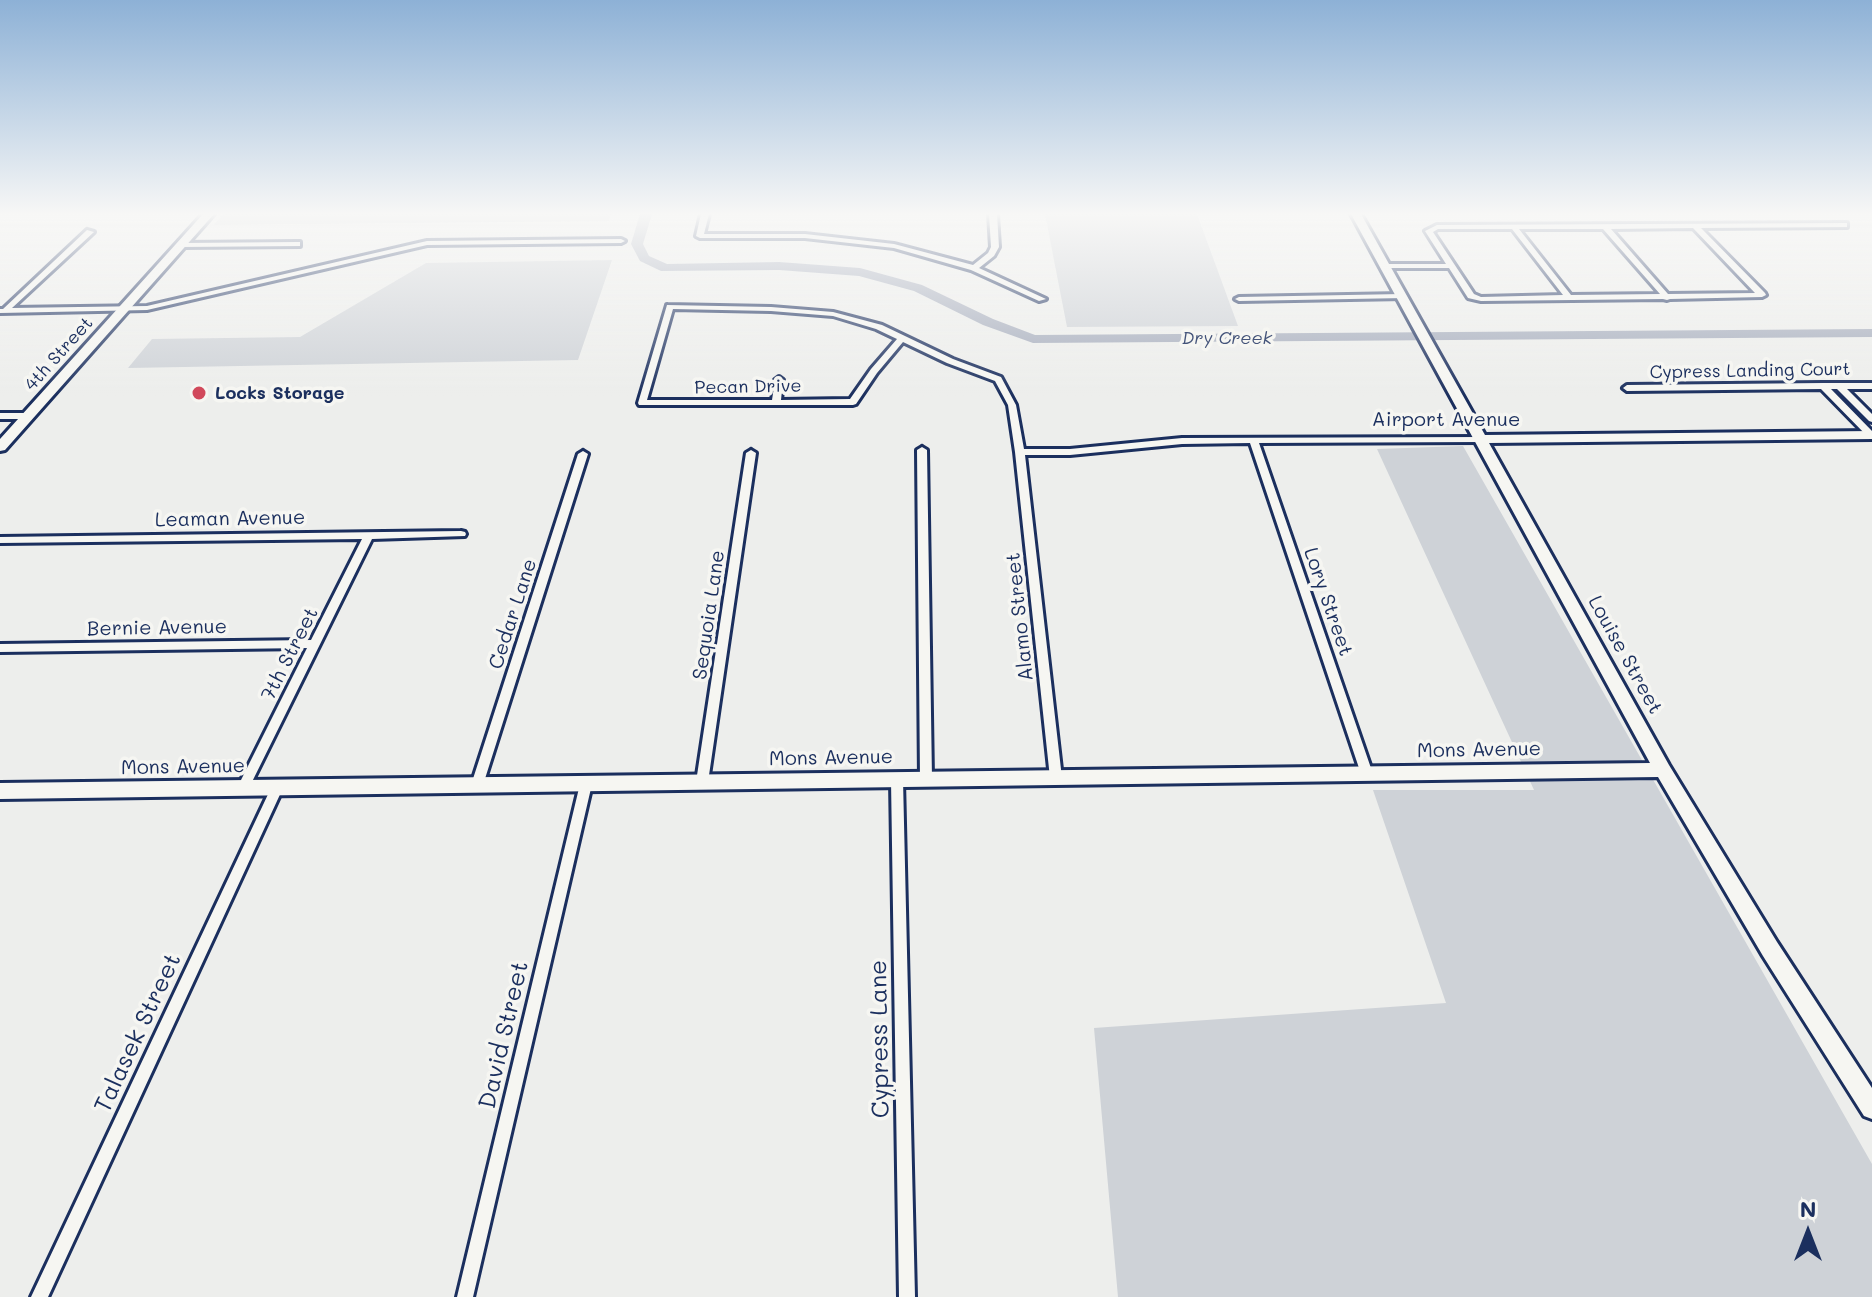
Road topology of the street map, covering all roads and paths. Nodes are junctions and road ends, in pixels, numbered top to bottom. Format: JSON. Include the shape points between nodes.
{"nodes":[{"id":1,"x":43,"y":275,"type":"edge"},
{"id":2,"x":155,"y":275,"type":"edge"},
{"id":3,"x":291,"y":275,"type":"edge"},
{"id":4,"x":988,"y":275,"type":"edge"},
{"id":5,"x":1390,"y":275,"type":"edge"},
{"id":6,"x":1458,"y":275,"type":"edge"},
{"id":7,"x":1551,"y":275,"type":"edge"},
{"id":8,"x":1647,"y":275,"type":"edge"},
{"id":9,"x":1742,"y":275,"type":"edge"},
{"id":10,"x":1402,"y":296,"type":"junction"},
{"id":11,"x":1569,"y":298,"type":"junction"},
{"id":12,"x":1667,"y":298,"type":"junction"},
{"id":13,"x":1042,"y":299,"type":"dead end"},
{"id":14,"x":1239,"y":299,"type":"dead end"},
{"id":15,"x":123,"y":310,"type":"junction"},
{"id":16,"x":2,"y":311,"type":"edge"},
{"id":17,"x":901,"y":339,"type":"junction"},
{"id":18,"x":779,"y":380,"type":"dead end"},
{"id":19,"x":1823,"y":386,"type":"junction"},
{"id":20,"x":1839,"y":386,"type":"junction"},
{"id":21,"x":1872,"y":386,"type":"edge"},
{"id":22,"x":1627,"y":388,"type":"dead end"},
{"id":23,"x":776,"y":403,"type":"junction"},
{"id":24,"x":0,"y":416,"type":"edge"},
{"id":25,"x":28,"y":416,"type":"junction"},
{"id":26,"x":1872,"y":419,"type":"edge"},
{"id":27,"x":1872,"y":435,"type":"edge"},
{"id":28,"x":1480,"y":439,"type":"junction"},
{"id":29,"x":1254,"y":442,"type":"junction"},
{"id":30,"x":0,"y":447,"type":"edge"},
{"id":31,"x":922,"y":450,"type":"dead end"},
{"id":32,"x":1020,"y":452,"type":"junction"},
{"id":33,"x":751,"y":453,"type":"dead end"},
{"id":34,"x":583,"y":454,"type":"dead end"},
{"id":35,"x":461,"y":534,"type":"dead end"},
{"id":36,"x":369,"y":535,"type":"junction"},
{"id":37,"x":0,"y":540,"type":"edge"},
{"id":38,"x":315,"y":644,"type":"junction"},
{"id":39,"x":0,"y":648,"type":"edge"},
{"id":40,"x":1663,"y":770,"type":"junction"},
{"id":41,"x":1367,"y":774,"type":"junction"},
{"id":42,"x":1056,"y":778,"type":"junction"},
{"id":43,"x":926,"y":779,"type":"junction"},
{"id":44,"x":897,"y":780,"type":"junction"},
{"id":45,"x":702,"y":782,"type":"junction"},
{"id":46,"x":586,"y":784,"type":"junction"},
{"id":47,"x":477,"y":785,"type":"junction"},
{"id":48,"x":243,"y":788,"type":"junction"},
{"id":49,"x":277,"y":788,"type":"junction"},
{"id":50,"x":0,"y":791,"type":"edge"},
{"id":51,"x":1872,"y":1108,"type":"edge"},
{"id":52,"x":39,"y":1297,"type":"edge"},
{"id":53,"x":465,"y":1297,"type":"edge"},
{"id":54,"x":907,"y":1297,"type":"edge"}],
"edges":[{"from":1,"to":16,"type":"street"},
{"from":2,"to":15,"type":"street","name":"4th Street"},
{"from":3,"to":15,"type":"street"},
{"from":4,"to":13,"type":"street"},
{"from":5,"to":10,"type":"street","name":"Louise Street"},
{"from":6,"to":11,"type":"street","via":[[1475,298]]},
{"from":7,"to":11,"type":"street"},
{"from":8,"to":12,"type":"street"},
{"from":9,"to":12,"type":"street","via":[[1762,295]]},
{"from":10,"to":14,"type":"street"},
{"from":10,"to":28,"type":"street","name":"Louise Street"},
{"from":11,"to":12,"type":"street"},
{"from":15,"to":16,"type":"street"},
{"from":15,"to":25,"type":"street","name":"4th Street"},
{"from":17,"to":23,"type":"street","name":"Pecan Drive","via":[[853,402]]},
{"from":17,"to":23,"type":"street","name":"Pecan Drive","via":[[833,314],[670,307],[642,403]]},
{"from":17,"to":32,"type":"street","name":"Alamo Street","via":[[998,379],[1012,405]]},
{"from":18,"to":23,"type":"street"},
{"from":19,"to":20,"type":"street","name":"Cypress Landing Court"},
{"from":19,"to":22,"type":"street","name":"Cypress Landing Court"},
{"from":19,"to":27,"type":"street"},
{"from":20,"to":21,"type":"street","name":"Cypress Landing Court"},
{"from":20,"to":26,"type":"street"},
{"from":24,"to":25,"type":"street"},
{"from":25,"to":30,"type":"street","name":"4th Street"},
{"from":27,"to":28,"type":"street","name":"Airport Avenue"},
{"from":28,"to":29,"type":"street","name":"Airport Avenue"},
{"from":28,"to":40,"type":"street","name":"Louise Street"},
{"from":29,"to":32,"type":"street","name":"Airport Avenue","via":[[1182,441]]},
{"from":29,"to":41,"type":"street","name":"Lory Street"},
{"from":31,"to":43,"type":"street"},
{"from":32,"to":42,"type":"street","name":"Alamo Street"},
{"from":33,"to":45,"type":"street","name":"Sequoia Lane"},
{"from":34,"to":47,"type":"street","name":"Cedar Lane"},
{"from":35,"to":36,"type":"street","name":"Leaman Avenue"},
{"from":36,"to":37,"type":"street","name":"Leaman Avenue"},
{"from":36,"to":38,"type":"street","name":"7th Street"},
{"from":38,"to":39,"type":"street","name":"Bernie Avenue"},
{"from":38,"to":48,"type":"street","name":"7th Street"},
{"from":40,"to":41,"type":"street","name":"Mons Avenue"},
{"from":40,"to":51,"type":"street","name":"Louise Street"},
{"from":41,"to":42,"type":"street","name":"Mons Avenue"},
{"from":42,"to":43,"type":"street","name":"Mons Avenue"},
{"from":43,"to":44,"type":"street","name":"Mons Avenue"},
{"from":44,"to":45,"type":"street","name":"Mons Avenue"},
{"from":44,"to":54,"type":"street","name":"Cypress Lane"},
{"from":45,"to":46,"type":"street","name":"Mons Avenue"},
{"from":46,"to":47,"type":"street","name":"Mons Avenue"},
{"from":46,"to":53,"type":"street","name":"David Street"},
{"from":47,"to":49,"type":"street","name":"Mons Avenue"},
{"from":48,"to":49,"type":"street","name":"Mons Avenue"},
{"from":48,"to":50,"type":"street","name":"Mons Avenue"},
{"from":49,"to":52,"type":"street","name":"Talasek Street"}]}
